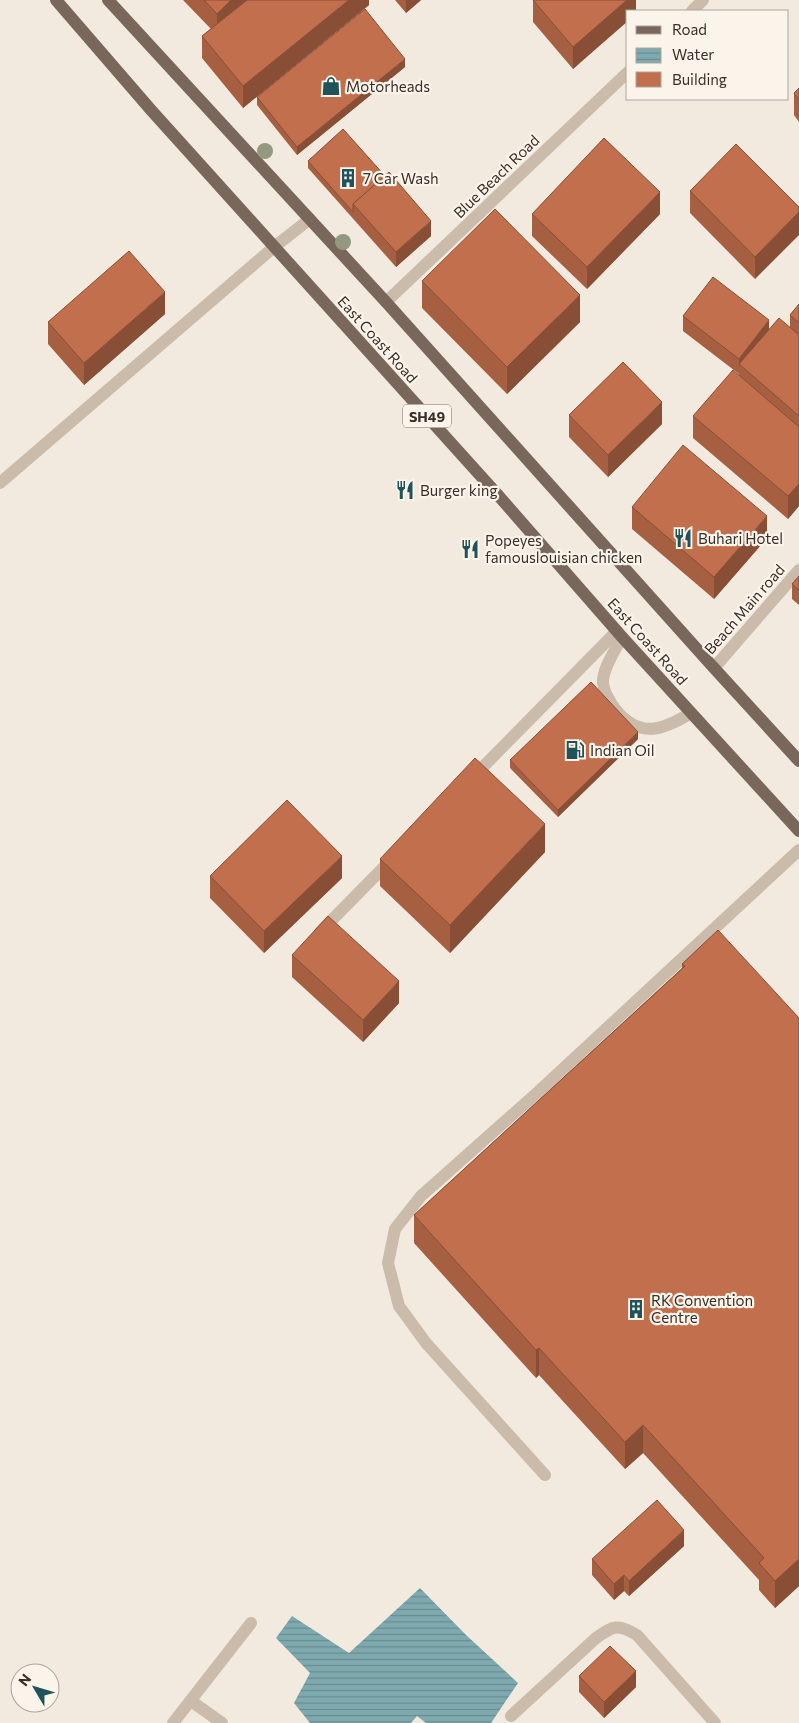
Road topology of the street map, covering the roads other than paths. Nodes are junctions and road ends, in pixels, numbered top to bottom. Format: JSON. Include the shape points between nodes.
{"nodes":[{"id":1,"x":56,"y":0,"type":"edge"},
{"id":2,"x":108,"y":0,"type":"edge"},
{"id":3,"x":703,"y":0,"type":"edge"},
{"id":4,"x":693,"y":10,"type":"edge"},
{"id":5,"x":626,"y":74,"type":"edge"},
{"id":6,"x":310,"y":219,"type":"junction"},
{"id":7,"x":274,"y":247,"type":"junction"},
{"id":8,"x":386,"y":302,"type":"junction"},
{"id":9,"x":0,"y":484,"type":"edge"},
{"id":10,"x":799,"y":570,"type":"edge"},
{"id":11,"x":620,"y":634,"type":"junction"},
{"id":12,"x":714,"y":668,"type":"junction"},
{"id":13,"x":691,"y":713,"type":"junction"},
{"id":14,"x":799,"y":761,"type":"edge"},
{"id":15,"x":464,"y":786,"type":"edge"},
{"id":16,"x":799,"y":831,"type":"edge"},
{"id":17,"x":402,"y":849,"type":"edge"},
{"id":18,"x":799,"y":850,"type":"edge"},
{"id":19,"x":312,"y":941,"type":"edge"},
{"id":20,"x":545,"y":1475,"type":"dead end"},
{"id":21,"x":251,"y":1623,"type":"dead end"},
{"id":22,"x":191,"y":1701,"type":"junction"},
{"id":23,"x":511,"y":1716,"type":"dead end"},
{"id":24,"x":174,"y":1723,"type":"edge"},
{"id":25,"x":222,"y":1723,"type":"edge"},
{"id":26,"x":715,"y":1723,"type":"edge"}],
"edges":[{"from":1,"to":7,"type":"main road","name":"East Coast Road","number":"SH49"},
{"from":2,"to":6,"type":"main road","name":"East Coast Road","number":"SH49"},
{"from":3,"to":4,"type":"street"},
{"from":5,"to":8,"type":"street","name":"Blue Beach Road"},
{"from":6,"to":7,"type":"street"},
{"from":6,"to":8,"type":"main road","name":"East Coast Road","number":"SH49"},
{"from":7,"to":9,"type":"street"},
{"from":7,"to":11,"type":"main road","name":"East Coast Road","number":"SH49"},
{"from":8,"to":12,"type":"main road","name":"East Coast Road","number":"SH49"},
{"from":10,"to":12,"type":"street","name":"Beach Main road"},
{"from":11,"to":13,"type":"main road","name":"East Coast Road","number":"SH49"},
{"from":11,"to":13,"type":"street","via":[[603,682],[609,701],[622,716],[641,729],[650,729],[676,722]]},
{"from":11,"to":15,"type":"street"},
{"from":12,"to":14,"type":"main road","name":"East Coast Road","number":"SH49"},
{"from":13,"to":16,"type":"main road","name":"East Coast Road","number":"SH49"},
{"from":17,"to":19,"type":"street"},
{"from":18,"to":20,"type":"street","via":[[538,1092],[420,1196],[395,1229],[388,1263],[400,1306],[426,1343]]},
{"from":21,"to":22,"type":"street"},
{"from":22,"to":24,"type":"street"},
{"from":22,"to":25,"type":"street"},
{"from":23,"to":26,"type":"street","via":[[596,1638],[619,1626],[637,1635]]}]}
